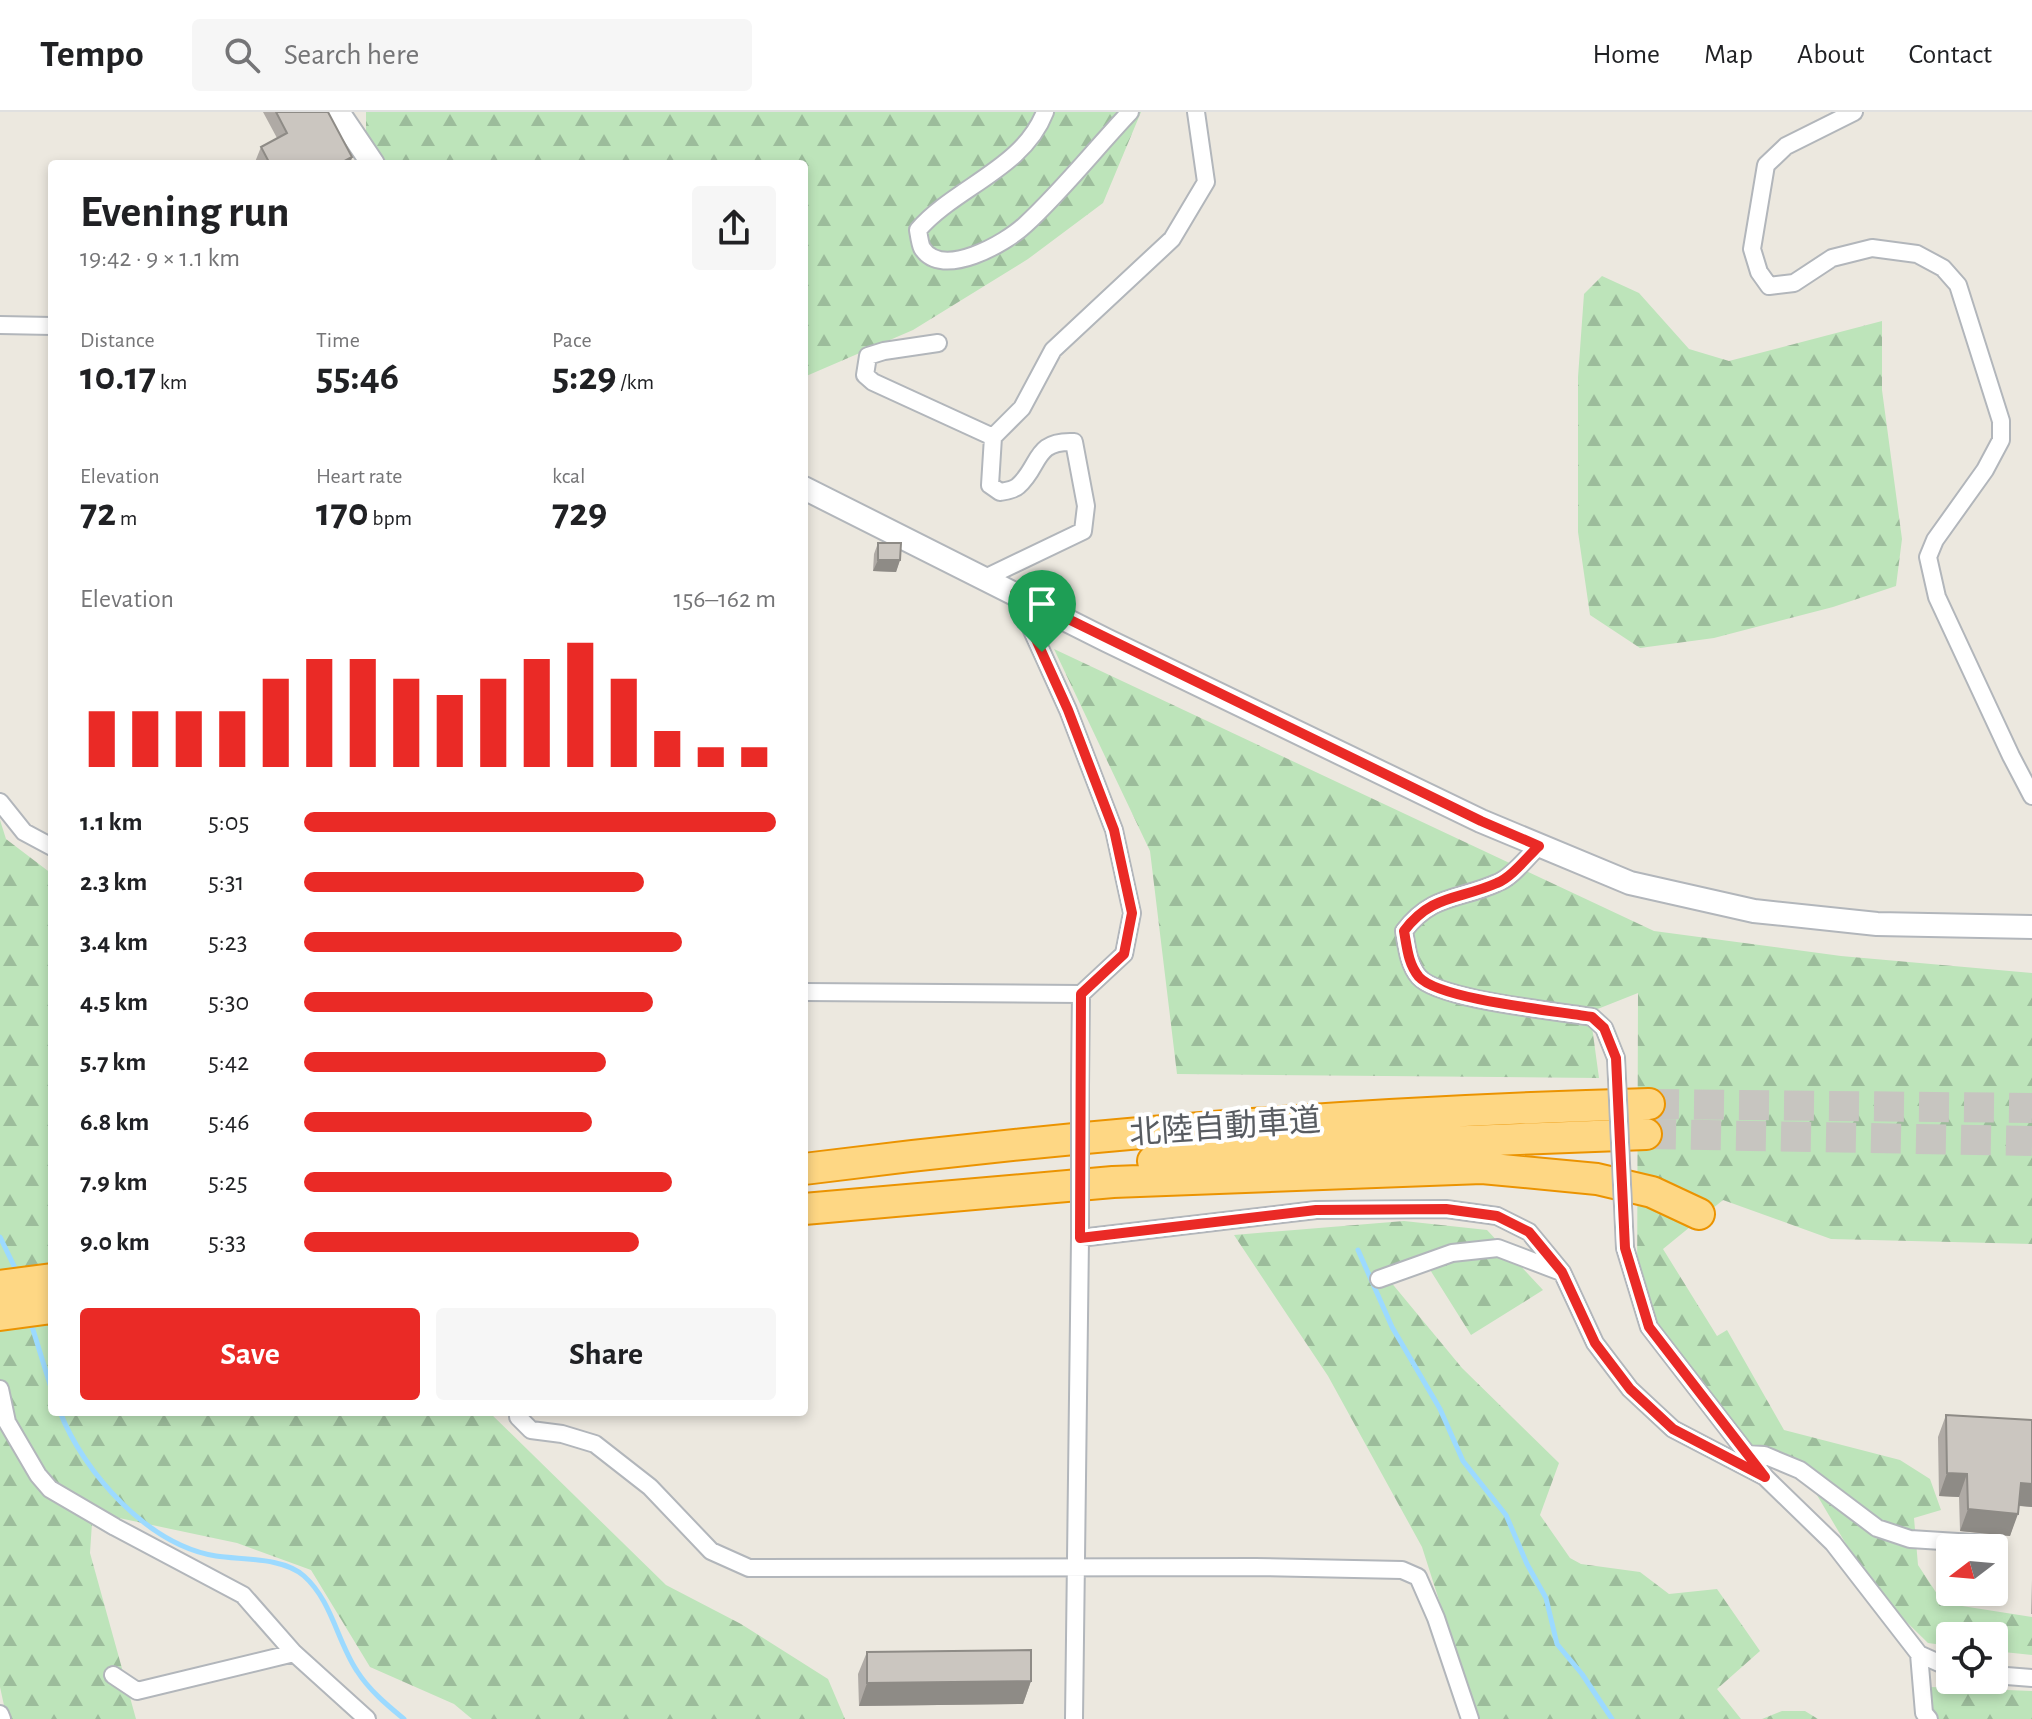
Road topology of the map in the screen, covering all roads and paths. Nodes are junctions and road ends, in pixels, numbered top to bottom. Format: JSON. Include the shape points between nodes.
{"nodes":[{"id":1,"x":338,"y":112,"type":"edge"},
{"id":2,"x":1045,"y":112,"type":"edge"},
{"id":3,"x":1130,"y":112,"type":"edge"},
{"id":4,"x":1196,"y":112,"type":"edge"},
{"id":5,"x":1854,"y":112,"type":"edge"},
{"id":6,"x":370,"y":160,"type":"edge"},
{"id":7,"x":0,"y":325,"type":"edge"},
{"id":8,"x":48,"y":326,"type":"edge"},
{"id":9,"x":938,"y":343,"type":"dead end"},
{"id":10,"x":993,"y":437,"type":"junction"},
{"id":11,"x":808,"y":490,"type":"edge"},
{"id":12,"x":983,"y":579,"type":"junction"},
{"id":13,"x":1015,"y":593,"type":"junction"},
{"id":14,"x":2032,"y":796,"type":"edge"},
{"id":15,"x":0,"y":802,"type":"edge"},
{"id":16,"x":48,"y":845,"type":"edge"},
{"id":17,"x":1539,"y":846,"type":"junction"},
{"id":18,"x":2032,"y":927,"type":"edge"},
{"id":19,"x":808,"y":992,"type":"edge"},
{"id":20,"x":1081,"y":994,"type":"junction"},
{"id":21,"x":1649,"y":1104,"type":"tunnel mouth"},
{"id":22,"x":1646,"y":1134,"type":"tunnel mouth"},
{"id":23,"x":808,"y":1168,"type":"edge"},
{"id":24,"x":808,"y":1199,"type":"edge"},
{"id":25,"x":808,"y":1209,"type":"edge"},
{"id":26,"x":1699,"y":1214,"type":"dead end"},
{"id":27,"x":1080,"y":1238,"type":"junction"},
{"id":28,"x":1562,"y":1272,"type":"junction"},
{"id":29,"x":1379,"y":1279,"type":"dead end"},
{"id":30,"x":48,"y":1280,"type":"edge"},
{"id":31,"x":0,"y":1286,"type":"edge"},
{"id":32,"x":48,"y":1309,"type":"edge"},
{"id":33,"x":0,"y":1315,"type":"edge"},
{"id":34,"x":0,"y":1389,"type":"edge"},
{"id":35,"x":518,"y":1416,"type":"edge"},
{"id":36,"x":1747,"y":1454,"type":"junction"},
{"id":37,"x":1765,"y":1477,"type":"junction"},
{"id":38,"x":1936,"y":1541,"type":"edge"},
{"id":39,"x":1075,"y":1568,"type":"junction"},
{"id":40,"x":294,"y":1653,"type":"junction"},
{"id":41,"x":1919,"y":1654,"type":"junction"},
{"id":42,"x":1936,"y":1662,"type":"edge"},
{"id":43,"x":113,"y":1675,"type":"dead end"},
{"id":44,"x":2008,"y":1676,"type":"edge"},
{"id":45,"x":2032,"y":1678,"type":"edge"},
{"id":46,"x":367,"y":1719,"type":"edge"},
{"id":47,"x":1074,"y":1719,"type":"edge"},
{"id":48,"x":1470,"y":1719,"type":"edge"},
{"id":49,"x":1929,"y":1719,"type":"edge"}],
"edges":[{"from":1,"to":6,"type":"street"},
{"from":2,"to":3,"type":"street","via":[[1026,145],[933,213],[918,230],[922,248],[933,259],[952,262],[974,256],[1024,227]]},
{"from":4,"to":10,"type":"street","via":[[1206,182],[1172,239],[1053,350],[1022,408]]},
{"from":5,"to":14,"type":"street","via":[[1786,146],[1766,165],[1752,249],[1769,286],[1794,283],[1832,258],[1872,248],[1917,254],[1943,268],[1958,285],[2001,421],[2001,440],[1928,557],[1937,597]]},
{"from":7,"to":8,"type":"street"},
{"from":9,"to":10,"type":"street","via":[[868,356],[865,375]]},
{"from":10,"to":12,"type":"street","via":[[990,485],[1000,492],[1017,487],[1046,448],[1059,441],[1074,442],[1086,506],[1083,531]]},
{"from":11,"to":12,"type":"street"},
{"from":12,"to":13,"type":"street"},
{"from":13,"to":17,"type":"street"},
{"from":13,"to":20,"type":"street","via":[[1114,830],[1132,913],[1124,954]]},
{"from":15,"to":16,"type":"street","via":[[24,832]]},
{"from":17,"to":18,"type":"street","via":[[1630,883],[1754,911],[1877,924]]},
{"from":17,"to":36,"type":"street","bridge":true,"via":[[1500,882],[1418,913],[1404,931],[1411,966],[1422,980],[1460,995],[1592,1017],[1604,1028],[1616,1058],[1625,1248],[1649,1327]]},
{"from":19,"to":20,"type":"street"},
{"from":20,"to":27,"type":"street","bridge":true},
{"from":21,"to":23,"type":"highway","name":"北陸自動車道","via":[[1230,1123]]},
{"from":22,"to":24,"type":"highway","name":"北陸自動車道","via":[[1239,1153]]},
{"from":25,"to":26,"type":"highway","via":[[1113,1182],[1482,1168],[1597,1179],[1652,1192]]},
{"from":27,"to":28,"type":"street","via":[[1316,1210],[1446,1209],[1497,1216],[1529,1232]]},
{"from":27,"to":39,"type":"street"},
{"from":28,"to":29,"type":"street","via":[[1498,1248],[1452,1253]]},
{"from":28,"to":37,"type":"street","via":[[1595,1343],[1630,1389],[1673,1429]]},
{"from":30,"to":31,"type":"highway"},
{"from":32,"to":33,"type":"highway"},
{"from":34,"to":40,"type":"street","via":[[7,1422],[50,1489],[243,1595]]},
{"from":35,"to":39,"type":"street","via":[[531,1430],[595,1444],[650,1487],[711,1551],[749,1568]]},
{"from":36,"to":37,"type":"street"},
{"from":36,"to":38,"type":"street","via":[[1800,1470],[1877,1528]]},
{"from":37,"to":41,"type":"street","via":[[1833,1543]]},
{"from":39,"to":47,"type":"street"},
{"from":39,"to":48,"type":"street","via":[[1402,1570],[1418,1577]]},
{"from":40,"to":43,"type":"street","via":[[137,1691]]},
{"from":40,"to":46,"type":"street"},
{"from":41,"to":42,"type":"street"},
{"from":41,"to":49,"type":"street","via":[[1924,1713]]},
{"from":44,"to":45,"type":"street"}]}
